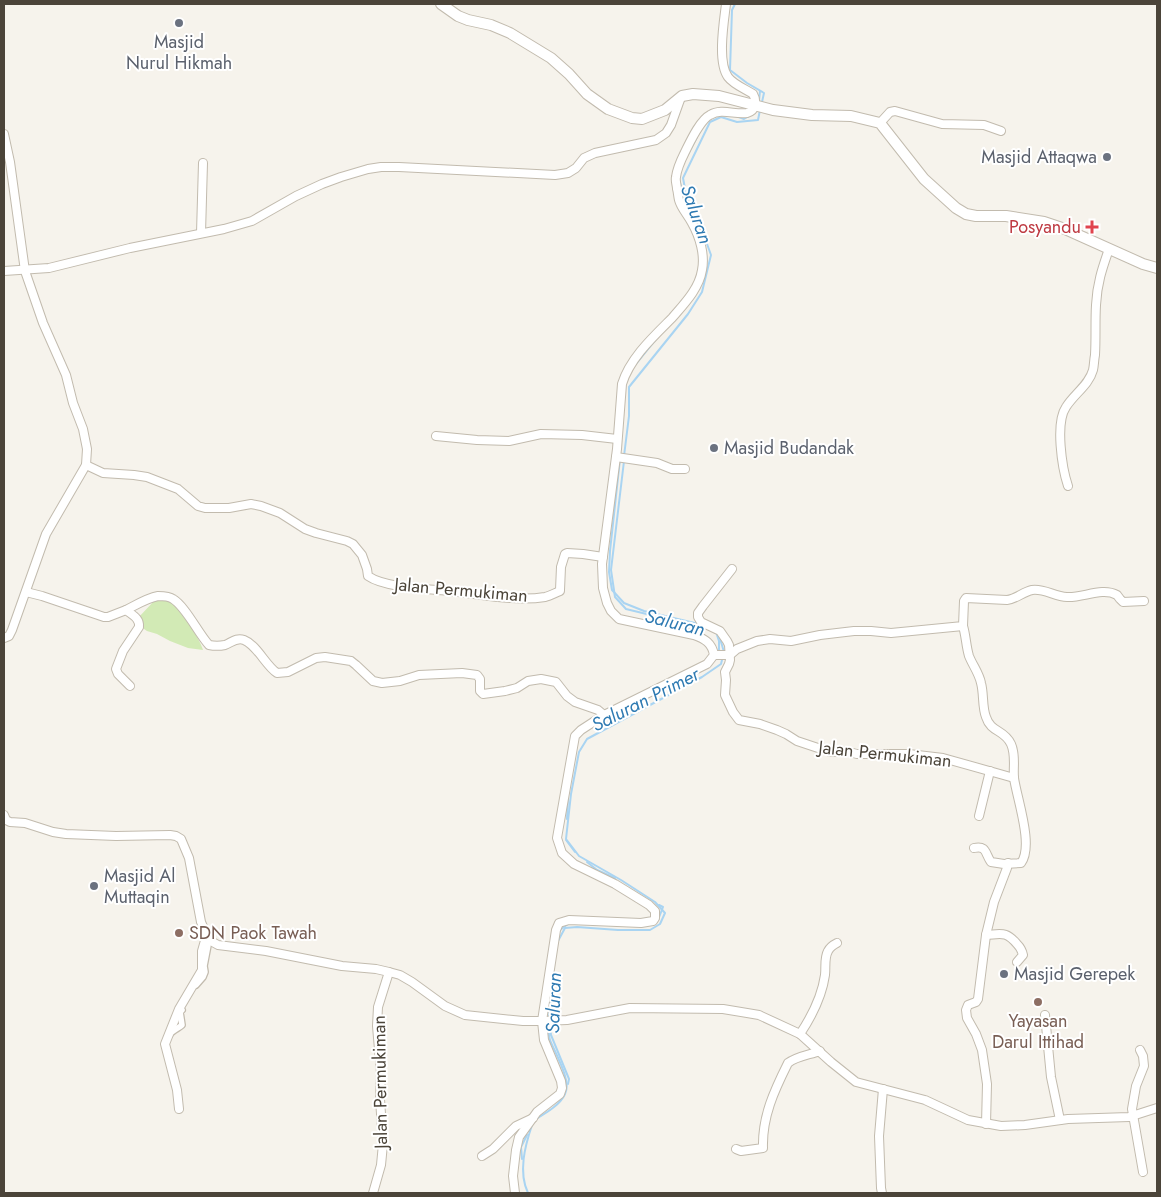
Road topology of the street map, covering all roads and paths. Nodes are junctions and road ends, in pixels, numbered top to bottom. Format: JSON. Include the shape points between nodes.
{"nodes":[{"id":1,"x":441,"y":4,"type":"edge"},
{"id":2,"x":726,"y":4,"type":"edge"},
{"id":3,"x":682,"y":96,"type":"junction"},
{"id":4,"x":756,"y":105,"type":"junction"},
{"id":5,"x":880,"y":123,"type":"junction"},
{"id":6,"x":1001,"y":131,"type":"dead end"},
{"id":7,"x":4,"y":134,"type":"edge"},
{"id":8,"x":203,"y":163,"type":"dead end"},
{"id":9,"x":201,"y":233,"type":"junction"},
{"id":10,"x":1109,"y":250,"type":"junction"},
{"id":11,"x":1157,"y":268,"type":"edge"},
{"id":12,"x":25,"y":270,"type":"junction"},
{"id":13,"x":4,"y":271,"type":"edge"},
{"id":14,"x":436,"y":436,"type":"dead end"},
{"id":15,"x":617,"y":439,"type":"junction"},
{"id":16,"x":621,"y":458,"type":"junction"},
{"id":17,"x":86,"y":465,"type":"junction"},
{"id":18,"x":685,"y":469,"type":"dead end"},
{"id":19,"x":1068,"y":486,"type":"dead end"},
{"id":20,"x":603,"y":557,"type":"junction"},
{"id":21,"x":732,"y":569,"type":"dead end"},
{"id":22,"x":26,"y":592,"type":"junction"},
{"id":23,"x":1144,"y":601,"type":"dead end"},
{"id":24,"x":126,"y":610,"type":"junction"},
{"id":25,"x":963,"y":626,"type":"junction"},
{"id":26,"x":4,"y":638,"type":"edge"},
{"id":27,"x":715,"y":655,"type":"junction"},
{"id":28,"x":728,"y":655,"type":"junction"},
{"id":29,"x":130,"y":686,"type":"dead end"},
{"id":30,"x":604,"y":715,"type":"junction"},
{"id":31,"x":990,"y":771,"type":"junction"},
{"id":32,"x":1014,"y":778,"type":"junction"},
{"id":33,"x":979,"y":816,"type":"dead end"},
{"id":34,"x":5,"y":819,"type":"edge"},
{"id":35,"x":974,"y":848,"type":"dead end"},
{"id":36,"x":1008,"y":863,"type":"junction"},
{"id":37,"x":986,"y":935,"type":"junction"},
{"id":38,"x":207,"y":939,"type":"junction"},
{"id":39,"x":837,"y":943,"type":"dead end"},
{"id":40,"x":1017,"y":962,"type":"dead end"},
{"id":41,"x":389,"y":972,"type":"junction"},
{"id":42,"x":1045,"y":1015,"type":"dead end"},
{"id":43,"x":543,"y":1020,"type":"junction"},
{"id":44,"x":800,"y":1034,"type":"junction"},
{"id":45,"x":1140,"y":1050,"type":"dead end"},
{"id":46,"x":820,"y":1051,"type":"junction"},
{"id":47,"x":883,"y":1089,"type":"junction"},
{"id":48,"x":1157,"y":1108,"type":"edge"},
{"id":49,"x":180,"y":1109,"type":"dead end"},
{"id":50,"x":1134,"y":1115,"type":"junction"},
{"id":51,"x":533,"y":1118,"type":"junction"},
{"id":52,"x":1060,"y":1120,"type":"junction"},
{"id":53,"x":986,"y":1124,"type":"junction"},
{"id":54,"x":736,"y":1150,"type":"dead end"},
{"id":55,"x":482,"y":1156,"type":"dead end"},
{"id":56,"x":1143,"y":1172,"type":"dead end"},
{"id":57,"x":373,"y":1193,"type":"edge"},
{"id":58,"x":515,"y":1193,"type":"edge"},
{"id":59,"x":882,"y":1193,"type":"edge"}],
"edges":[{"from":1,"to":3,"type":"street","via":[[458,16],[510,33],[551,58],[587,94],[608,109],[642,119],[665,110]]},
{"from":2,"to":4,"type":"street","via":[[723,65],[728,77],[753,94]]},
{"from":3,"to":4,"type":"street","via":[[708,94]]},
{"from":3,"to":9,"type":"street","via":[[666,133],[656,140],[595,152],[568,173],[399,167],[368,169],[322,184],[252,221]]},
{"from":4,"to":5,"type":"street","via":[[812,115],[851,116]]},
{"from":4,"to":15,"type":"street","via":[[747,113],[727,111],[707,116],[679,165],[676,178],[679,202],[700,240],[701,276],[688,300],[644,348],[624,376]]},
{"from":5,"to":6,"type":"street","via":[[895,110],[942,124],[984,124]]},
{"from":5,"to":10,"type":"street","via":[[924,179],[966,214],[1044,222]]},
{"from":7,"to":12,"type":"street"},
{"from":8,"to":9,"type":"street"},
{"from":9,"to":12,"type":"street","via":[[49,268]]},
{"from":10,"to":11,"type":"street"},
{"from":10,"to":19,"type":"street","via":[[1098,284],[1094,369],[1066,407],[1061,420],[1061,456]]},
{"from":12,"to":13,"type":"street"},
{"from":12,"to":17,"type":"street","via":[[83,429]]},
{"from":14,"to":15,"type":"street","via":[[509,441],[541,434]]},
{"from":15,"to":16,"type":"street"},
{"from":16,"to":18,"type":"street","via":[[657,463],[672,470]]},
{"from":16,"to":20,"type":"street"},
{"from":17,"to":20,"type":"street","name":"Jalan Permukiman","via":[[103,473],[147,477],[178,489],[205,508],[251,504],[280,513],[305,529],[353,544],[362,555],[368,576],[381,582],[500,597],[547,597],[560,592],[565,554]]},
{"from":17,"to":22,"type":"street","via":[[46,534]]},
{"from":20,"to":27,"type":"street","via":[[603,588],[611,611],[619,619],[694,635],[710,644]]},
{"from":21,"to":28,"type":"street","via":[[698,613],[701,622],[724,636],[729,645]]},
{"from":22,"to":24,"type":"street","via":[[104,617]]},
{"from":22,"to":26,"type":"street","via":[[12,630]]},
{"from":23,"to":25,"type":"street","via":[[1123,602],[1108,592],[1068,598],[1036,590],[1007,600],[966,598]]},
{"from":24,"to":29,"type":"street","via":[[139,620],[139,624],[116,669]]},
{"from":24,"to":30,"type":"street","via":[[150,598],[174,599],[209,645],[244,640],[271,668],[282,674],[325,657],[351,661],[373,681],[382,683],[420,675],[477,676],[483,694],[517,688],[540,678],[556,682],[574,702]]},
{"from":25,"to":28,"type":"street","via":[[891,633],[854,631],[791,641],[770,639],[757,641]]},
{"from":25,"to":32,"type":"street","via":[[969,655],[981,682],[984,714],[990,726],[1005,735],[1011,746]]},
{"from":27,"to":28,"type":"street"},
{"from":27,"to":30,"type":"street","via":[[699,668]]},
{"from":28,"to":31,"type":"street","name":"Jalan Permukiman","via":[[725,695],[739,720],[760,724],[827,751],[943,758]]},
{"from":30,"to":43,"type":"street","via":[[575,736],[557,838],[562,853],[574,864],[648,905],[655,911],[655,918],[641,923],[569,920],[559,923]]},
{"from":31,"to":32,"type":"street","name":"Jalan Permukiman"},
{"from":31,"to":33,"type":"street"},
{"from":32,"to":36,"type":"street","via":[[1026,834],[1022,862]]},
{"from":34,"to":38,"type":"street","via":[[66,834],[176,836],[184,843],[189,858]]},
{"from":35,"to":36,"type":"street","via":[[985,850],[991,862]]},
{"from":36,"to":37,"type":"street"},
{"from":37,"to":40,"type":"street","via":[[1011,937],[1023,955]]},
{"from":37,"to":53,"type":"street","via":[[978,999],[968,1005],[966,1014],[982,1050],[987,1084]]},
{"from":38,"to":41,"type":"street","via":[[218,945]]},
{"from":38,"to":49,"type":"street","via":[[202,951],[202,970],[179,1009],[165,1044]]},
{"from":39,"to":44,"type":"street","via":[[829,949],[816,1007]]},
{"from":41,"to":43,"type":"street","via":[[400,975],[445,1006],[465,1015]]},
{"from":41,"to":57,"type":"street","name":"Jalan Permukiman","via":[[378,1007],[383,1144]]},
{"from":42,"to":52,"type":"street","via":[[1051,1078]]},
{"from":43,"to":44,"type":"street","via":[[567,1020],[630,1008],[723,1009],[759,1015]]},
{"from":43,"to":51,"type":"street","via":[[544,1040],[562,1088],[560,1094]]},
{"from":44,"to":46,"type":"street"},
{"from":45,"to":50,"type":"street","via":[[1144,1066],[1135,1093]]},
{"from":46,"to":47,"type":"street","via":[[856,1082]]},
{"from":46,"to":54,"type":"street","via":[[788,1064],[770,1104],[764,1128],[764,1148]]},
{"from":47,"to":53,"type":"street","via":[[925,1100],[968,1120]]},
{"from":47,"to":59,"type":"street","via":[[879,1136]]},
{"from":48,"to":50,"type":"street"},
{"from":50,"to":52,"type":"street"},
{"from":50,"to":56,"type":"street"},
{"from":51,"to":55,"type":"street","via":[[516,1126]]},
{"from":51,"to":58,"type":"street","via":[[519,1137],[513,1176]]},
{"from":52,"to":53,"type":"street","via":[[1025,1125]]}]}
